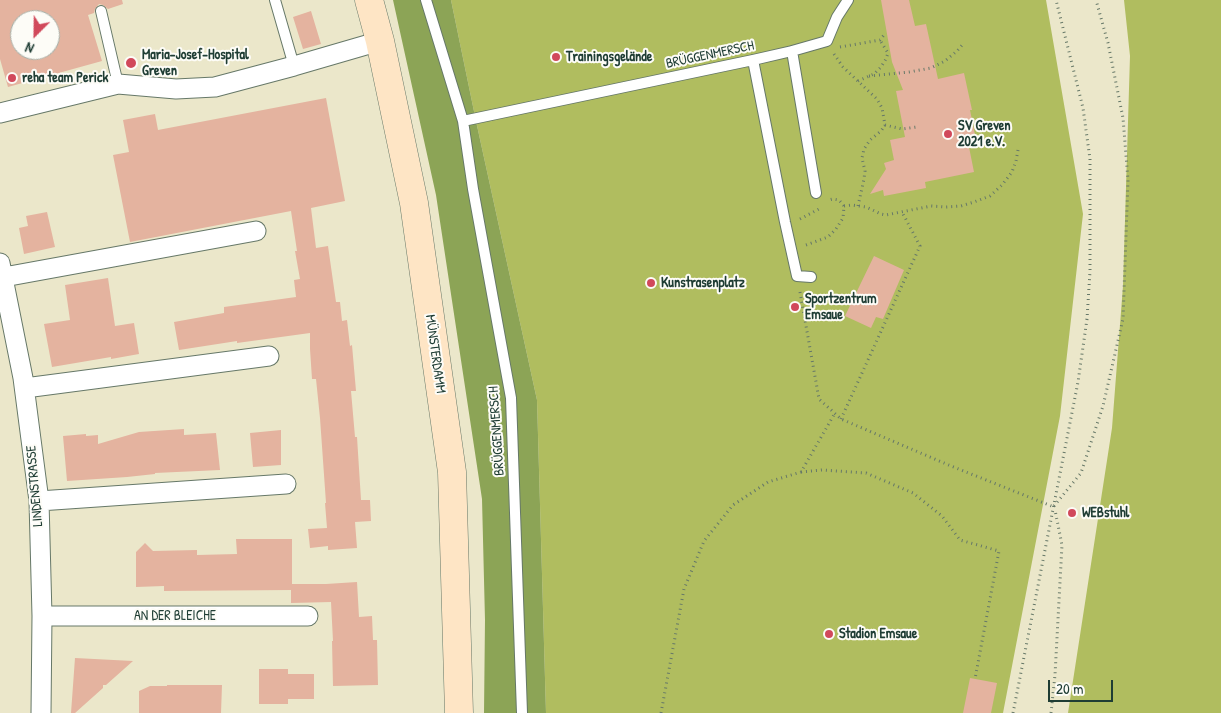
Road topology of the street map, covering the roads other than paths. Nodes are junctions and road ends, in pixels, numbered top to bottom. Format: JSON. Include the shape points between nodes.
{"nodes":[{"id":1,"x":275,"y":0,"type":"edge"},
{"id":2,"x":370,"y":0,"type":"edge"},
{"id":3,"x":426,"y":0,"type":"edge"},
{"id":4,"x":848,"y":0,"type":"edge"},
{"id":5,"x":101,"y":11,"type":"dead end"},
{"id":6,"x":380,"y":41,"type":"junction"},
{"id":7,"x":792,"y":51,"type":"junction"},
{"id":8,"x":753,"y":60,"type":"junction"},
{"id":9,"x":294,"y":66,"type":"junction"},
{"id":10,"x":118,"y":84,"type":"junction"},
{"id":11,"x":0,"y":113,"type":"edge"},
{"id":12,"x":463,"y":121,"type":"junction"},
{"id":13,"x":816,"y":193,"type":"dead end"},
{"id":14,"x":256,"y":231,"type":"dead end"},
{"id":15,"x":2,"y":270,"type":"edge"},
{"id":16,"x":811,"y":277,"type":"dead end"},
{"id":17,"x":269,"y":356,"type":"dead end"},
{"id":18,"x":25,"y":388,"type":"junction"},
{"id":19,"x":286,"y":484,"type":"dead end"},
{"id":20,"x":39,"y":501,"type":"junction"},
{"id":21,"x":42,"y":616,"type":"junction"},
{"id":22,"x":308,"y":616,"type":"dead end"},
{"id":23,"x":41,"y":713,"type":"edge"},
{"id":24,"x":459,"y":713,"type":"edge"},
{"id":25,"x":522,"y":713,"type":"edge"}],
"edges":[{"from":1,"to":9,"type":"lane"},
{"from":2,"to":6,"type":"main road","name":"MÜNSTERDAMM"},
{"from":3,"to":12,"type":"lane","name":"BRÜGGENMERSCH"},
{"from":4,"to":7,"type":"lane","name":"BRÜGGENMERSCH","via":[[837,17],[828,45]]},
{"from":5,"to":10,"type":"lane"},
{"from":6,"to":9,"type":"street"},
{"from":6,"to":24,"type":"main road","name":"MÜNSTERDAMM","via":[[414,203],[452,472]]},
{"from":7,"to":8,"type":"lane","name":"BRÜGGENMERSCH"},
{"from":7,"to":13,"type":"lane"},
{"from":8,"to":12,"type":"lane","name":"BRÜGGENMERSCH"},
{"from":8,"to":16,"type":"lane","via":[[791,254],[797,276]]},
{"from":9,"to":10,"type":"street","via":[[216,86],[176,89]]},
{"from":10,"to":11,"type":"street"},
{"from":12,"to":25,"type":"lane","name":"BRÜGGENMERSCH","via":[[511,398]]},
{"from":14,"to":15,"type":"street"},
{"from":15,"to":18,"type":"street","name":"LINDENSTRASSE"},
{"from":17,"to":18,"type":"street"},
{"from":18,"to":20,"type":"street","name":"LINDENSTRASSE"},
{"from":19,"to":20,"type":"street"},
{"from":20,"to":21,"type":"street","name":"LINDENSTRASSE"},
{"from":21,"to":22,"type":"street","name":"AN DER BLEICHE"},
{"from":21,"to":23,"type":"street","name":"LINDENSTRASSE"}]}
